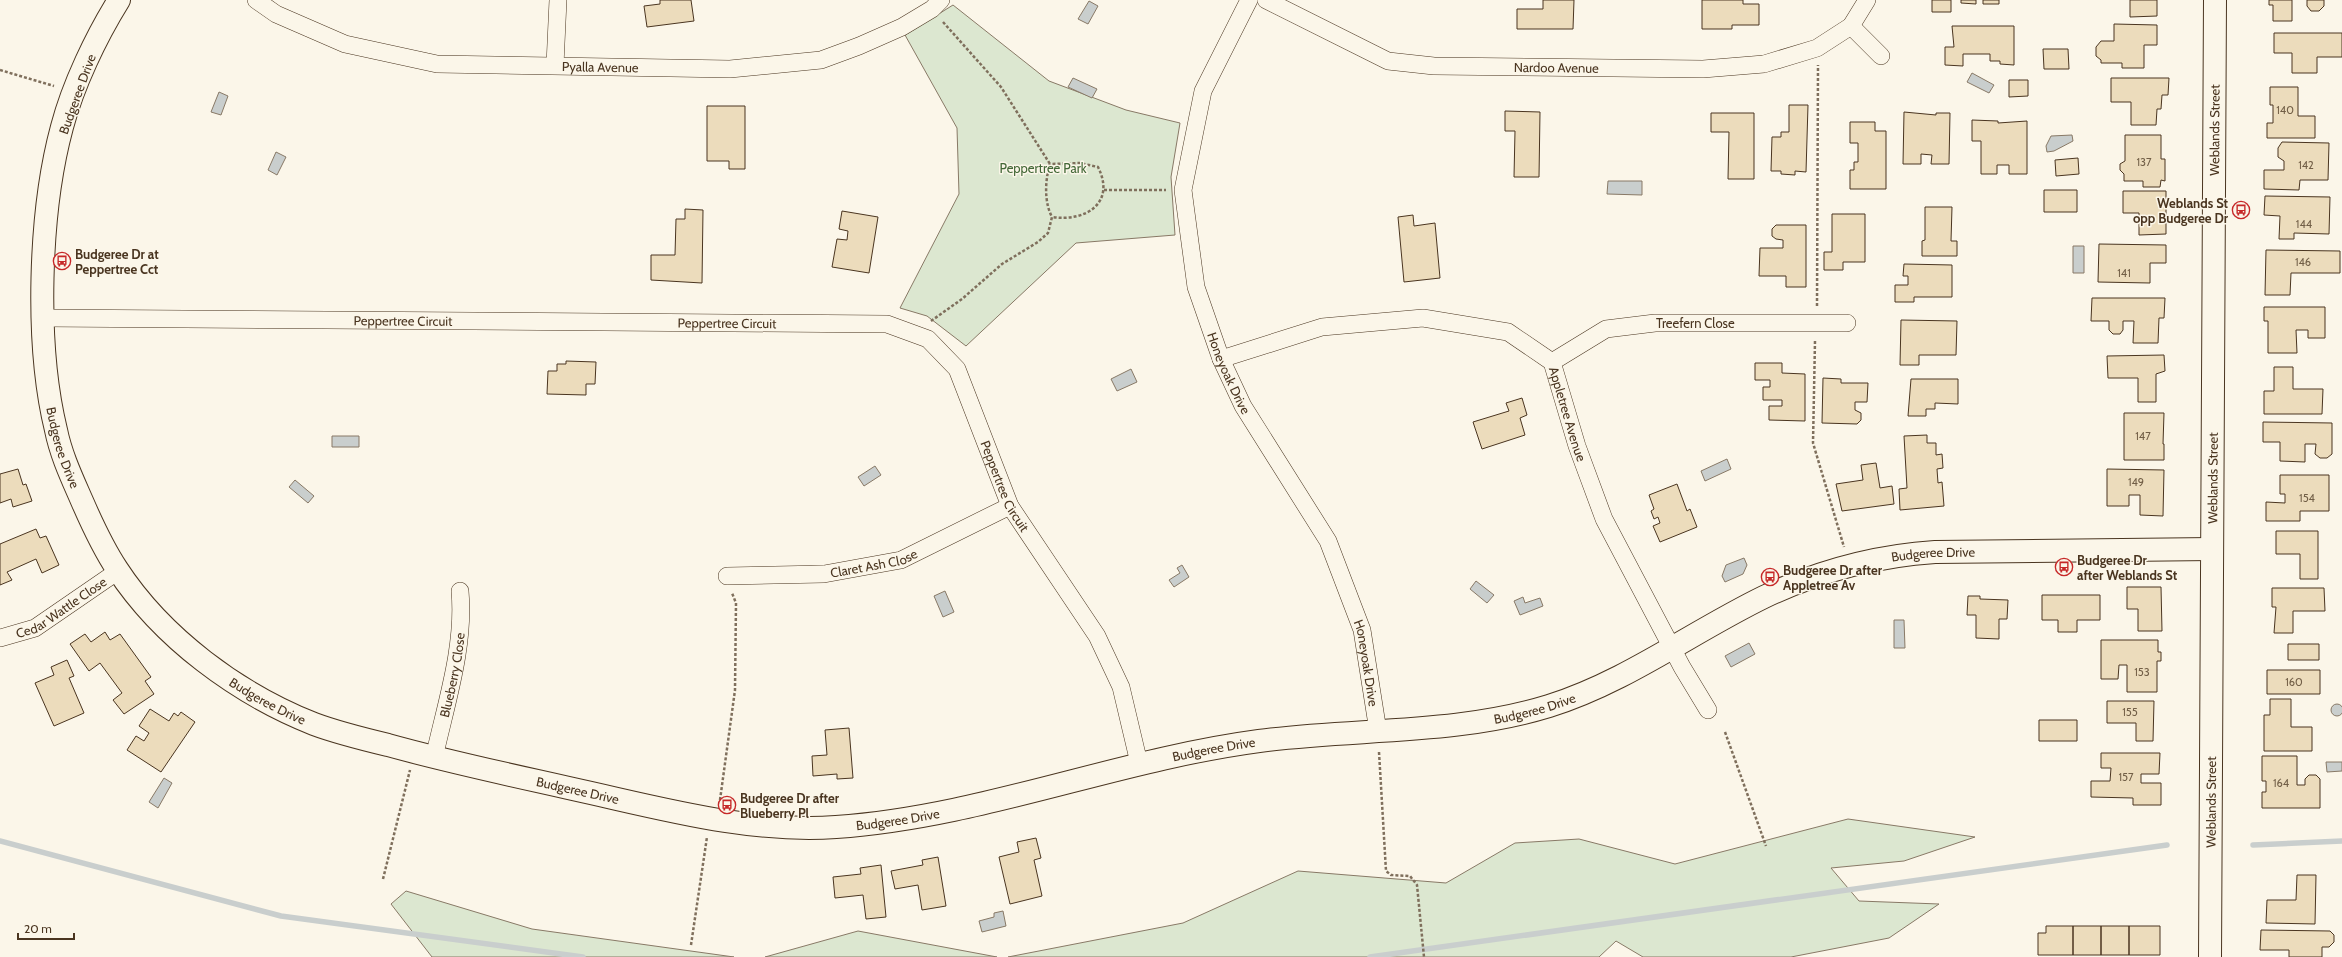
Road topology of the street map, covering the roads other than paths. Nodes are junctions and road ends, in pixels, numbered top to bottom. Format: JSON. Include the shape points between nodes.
{"nodes":[{"id":1,"x":119,"y":0,"type":"edge"},
{"id":2,"x":256,"y":0,"type":"edge"},
{"id":3,"x":558,"y":0,"type":"edge"},
{"id":4,"x":1249,"y":0,"type":"edge"},
{"id":5,"x":1266,"y":0,"type":"edge"},
{"id":6,"x":1867,"y":0,"type":"edge"},
{"id":7,"x":2215,"y":0,"type":"edge"},
{"id":8,"x":936,"y":4,"type":"edge"},
{"id":9,"x":1851,"y":26,"type":"junction"},
{"id":10,"x":1881,"y":56,"type":"dead end"},
{"id":11,"x":555,"y":65,"type":"junction"},
{"id":12,"x":43,"y":318,"type":"junction"},
{"id":13,"x":1848,"y":323,"type":"dead end"},
{"id":14,"x":1221,"y":360,"type":"junction"},
{"id":15,"x":1552,"y":362,"type":"junction"},
{"id":16,"x":1010,"y":506,"type":"junction"},
{"id":17,"x":2212,"y":549,"type":"junction"},
{"id":18,"x":118,"y":571,"type":"junction"},
{"id":19,"x":727,"y":576,"type":"road end"},
{"id":20,"x":460,"y":591,"type":"dead end"},
{"id":21,"x":0,"y":638,"type":"edge"},
{"id":22,"x":1673,"y":647,"type":"junction"},
{"id":23,"x":1708,"y":710,"type":"dead end"},
{"id":24,"x":1378,"y":741,"type":"junction"},
{"id":25,"x":425,"y":755,"type":"junction"},
{"id":26,"x":1138,"y":763,"type":"junction"},
{"id":27,"x":2210,"y":957,"type":"edge"}],
"edges":[{"from":1,"to":12,"type":"street","name":"Budgeree Drive","via":[[84,68],[62,126],[45,219]]},
{"from":2,"to":11,"type":"street","name":"Pyalla Avenue","via":[[276,14],[345,44],[437,64]]},
{"from":3,"to":11,"type":"street"},
{"from":4,"to":14,"type":"street","name":"Honeyoak Drive","via":[[1203,91],[1183,190],[1196,287]]},
{"from":5,"to":9,"type":"street","name":"Nardoo Avenue","via":[[1388,61],[1434,66],[1702,69],[1764,64],[1817,48]]},
{"from":6,"to":9,"type":"street","name":"Nardoo Avenue"},
{"from":7,"to":17,"type":"street","name":"Weblands Street"},
{"from":8,"to":11,"type":"street","name":"Pyalla Avenue","via":[[902,27],[821,60],[730,69]]},
{"from":9,"to":10,"type":"street"},
{"from":12,"to":16,"type":"street","name":"Peppertree Circuit","via":[[887,324],[928,339],[957,369]]},
{"from":12,"to":18,"type":"street","name":"Budgeree Drive","via":[[49,393],[56,434],[70,475],[92,524]]},
{"from":13,"to":15,"type":"street","name":"Treefern Close","via":[[1655,323],[1606,329]]},
{"from":14,"to":15,"type":"street","name":"Appletree Avenue","via":[[1322,327],[1423,318],[1508,332]]},
{"from":14,"to":24,"type":"street","name":"Honeyoak Drive","via":[[1243,406],[1328,541],[1362,630]]},
{"from":15,"to":22,"type":"street","name":"Appletree Avenue","via":[[1576,446],[1604,519]]},
{"from":16,"to":19,"type":"street","name":"Claret Ash Close","via":[[902,560],[824,574]]},
{"from":16,"to":26,"type":"street","name":"Peppertree Circuit","via":[[1097,636],[1121,687]]},
{"from":17,"to":22,"type":"street","name":"Budgeree Drive","via":[[1895,554],[1850,564],[1805,579],[1760,599]]},
{"from":17,"to":27,"type":"street","name":"Weblands Street"},
{"from":18,"to":21,"type":"street","name":"Cedar Wattle Close","via":[[35,628]]},
{"from":18,"to":25,"type":"street","name":"Budgeree Drive","via":[[164,625],[206,662],[257,696],[315,724]]},
{"from":20,"to":25,"type":"street","name":"Blueberry Close","via":[[462,615],[459,642]]},
{"from":22,"to":23,"type":"street"},
{"from":22,"to":24,"type":"street","name":"Budgeree Drive","via":[[1589,691],[1548,706],[1499,719],[1449,726]]},
{"from":24,"to":26,"type":"street","name":"Budgeree Drive","via":[[1261,740]]},
{"from":25,"to":26,"type":"street","name":"Budgeree Drive","via":[[714,820],[787,827],[830,827],[911,820],[1007,799]]}]}
